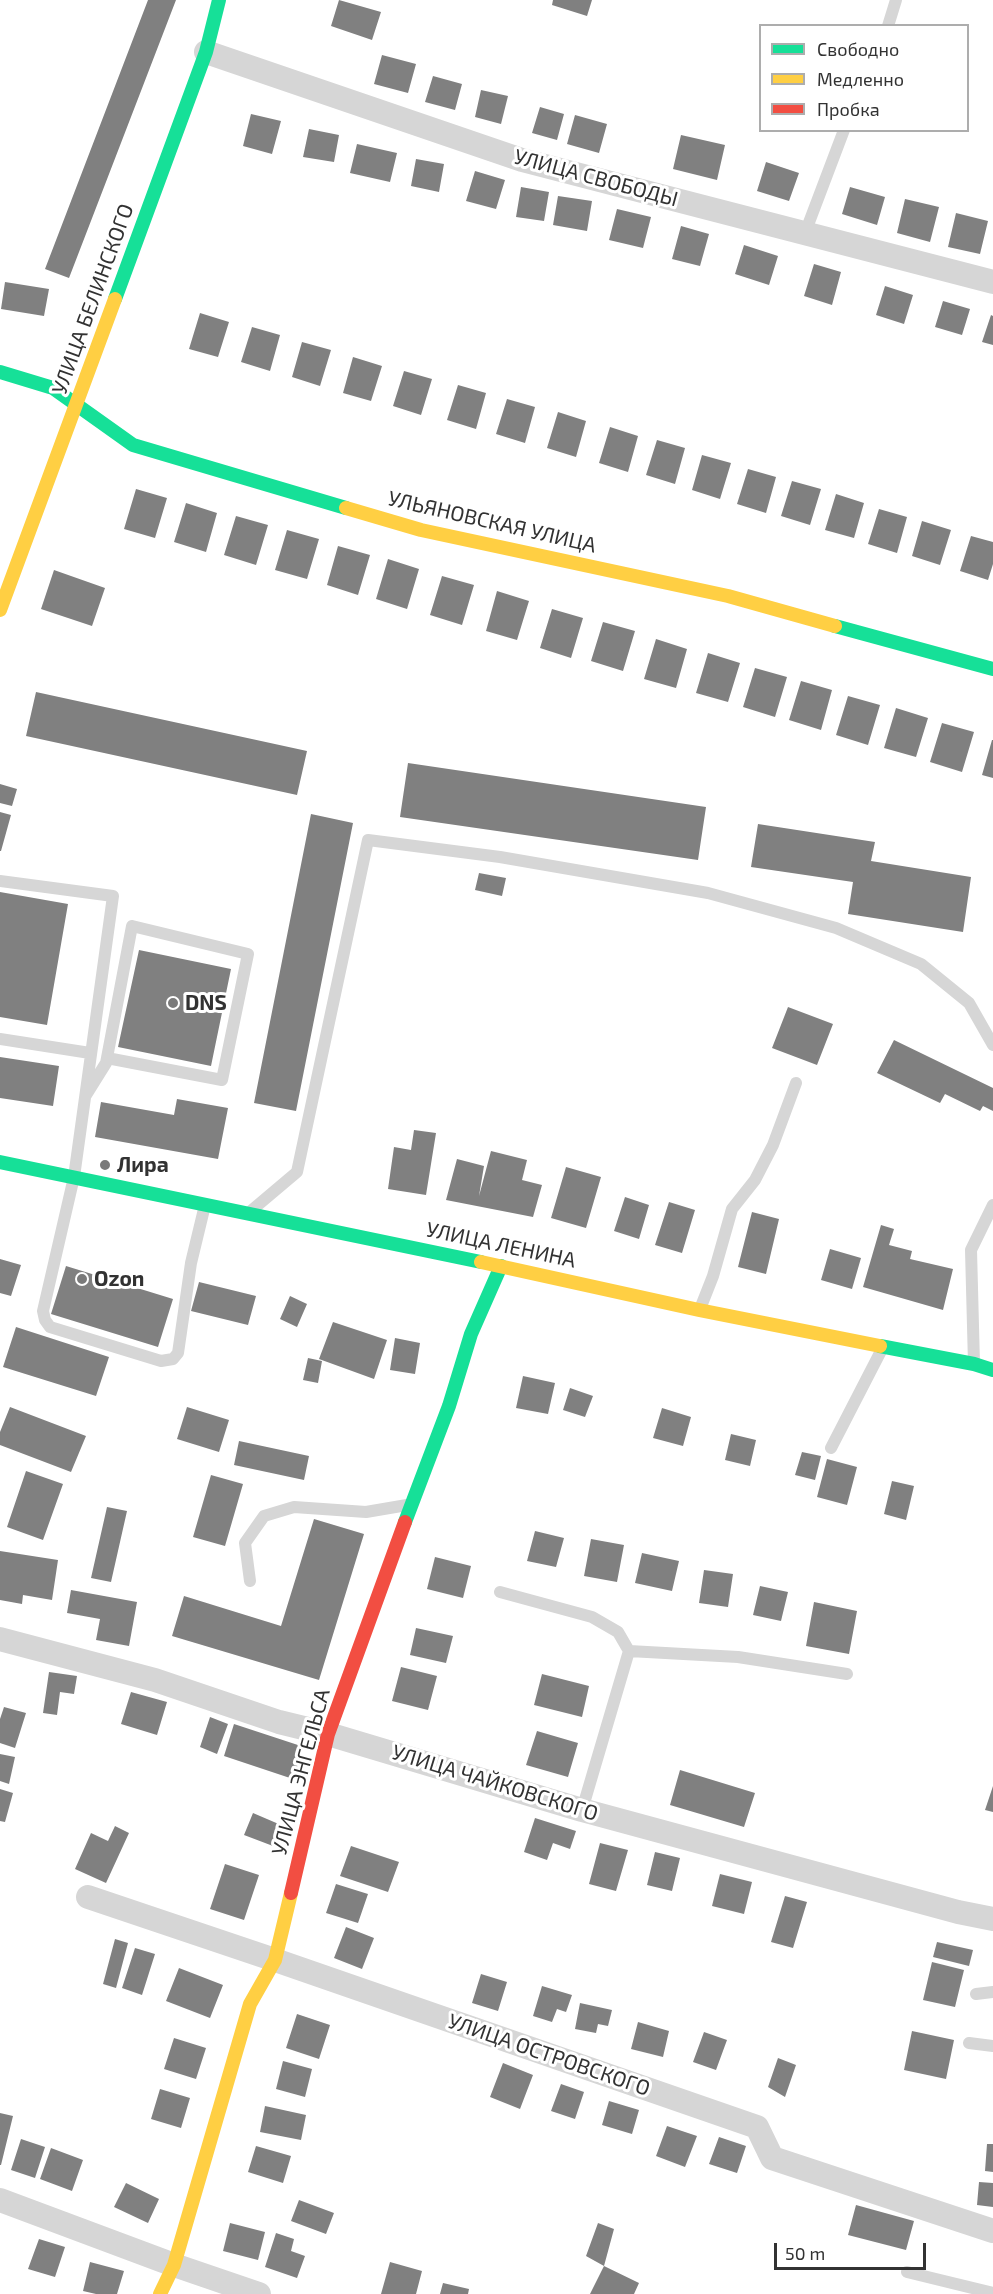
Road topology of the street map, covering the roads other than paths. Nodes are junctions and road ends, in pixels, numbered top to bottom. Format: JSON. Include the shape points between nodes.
{"nodes":[{"id":1,"x":219,"y":0,"type":"edge"},
{"id":2,"x":896,"y":0,"type":"edge"},
{"id":3,"x":889,"y":24,"type":"edge"},
{"id":4,"x":206,"y":51,"type":"junction"},
{"id":5,"x":843,"y":132,"type":"edge"},
{"id":6,"x":805,"y":233,"type":"junction"},
{"id":7,"x":993,"y":282,"type":"edge"},
{"id":8,"x":0,"y":372,"type":"edge"},
{"id":9,"x":77,"y":403,"type":"junction"},
{"id":10,"x":0,"y":610,"type":"edge"},
{"id":11,"x":993,"y":669,"type":"edge"},
{"id":12,"x":0,"y":881,"type":"edge"},
{"id":13,"x":0,"y":1039,"type":"edge"},
{"id":14,"x":993,"y":1045,"type":"edge"},
{"id":15,"x":90,"y":1053,"type":"junction"},
{"id":16,"x":107,"y":1058,"type":"junction"},
{"id":17,"x":796,"y":1083,"type":"dead end"},
{"id":18,"x":84,"y":1099,"type":"junction"},
{"id":19,"x":0,"y":1162,"type":"edge"},
{"id":20,"x":74,"y":1177,"type":"junction"},
{"id":21,"x":205,"y":1204,"type":"junction"},
{"id":22,"x":993,"y":1205,"type":"edge"},
{"id":23,"x":249,"y":1212,"type":"junction"},
{"id":24,"x":501,"y":1266,"type":"junction"},
{"id":25,"x":699,"y":1310,"type":"junction"},
{"id":26,"x":882,"y":1348,"type":"junction"},
{"id":27,"x":974,"y":1364,"type":"junction"},
{"id":28,"x":993,"y":1370,"type":"edge"},
{"id":29,"x":831,"y":1448,"type":"dead end"},
{"id":30,"x":411,"y":1505,"type":"junction"},
{"id":31,"x":250,"y":1581,"type":"dead end"},
{"id":32,"x":500,"y":1592,"type":"dead end"},
{"id":33,"x":0,"y":1640,"type":"edge"},
{"id":34,"x":629,"y":1651,"type":"junction"},
{"id":35,"x":847,"y":1674,"type":"dead end"},
{"id":36,"x":328,"y":1734,"type":"junction"},
{"id":37,"x":582,"y":1810,"type":"junction"},
{"id":38,"x":88,"y":1897,"type":"dead end"},
{"id":39,"x":993,"y":1919,"type":"edge"},
{"id":40,"x":275,"y":1960,"type":"junction"},
{"id":41,"x":993,"y":1992,"type":"edge"},
{"id":42,"x":976,"y":1994,"type":"dead end"},
{"id":43,"x":969,"y":2043,"type":"dead end"},
{"id":44,"x":993,"y":2046,"type":"edge"},
{"id":45,"x":0,"y":2200,"type":"edge"},
{"id":46,"x":993,"y":2231,"type":"edge"},
{"id":47,"x":174,"y":2265,"type":"junction"},
{"id":48,"x":907,"y":2272,"type":"dead end"},
{"id":49,"x":993,"y":2293,"type":"edge"},
{"id":50,"x":160,"y":2294,"type":"edge"},
{"id":51,"x":259,"y":2294,"type":"edge"}],
"edges":[{"from":1,"to":4,"type":"street","name":"УЛИЦА БЕЛИНСКОГО"},
{"from":2,"to":3,"type":"lane"},
{"from":4,"to":6,"type":"street","name":"УЛИЦА СВОБОДЫ","via":[[522,160]]},
{"from":4,"to":9,"type":"street","name":"УЛИЦА БЕЛИНСКОГО"},
{"from":5,"to":6,"type":"lane"},
{"from":6,"to":7,"type":"street","name":"УЛИЦА СВОБОДЫ"},
{"from":8,"to":9,"type":"street","name":"УЛЬЯНОВСКАЯ УЛИЦА","via":[[53,388]]},
{"from":9,"to":10,"type":"street","name":"УЛИЦА БЕЛИНСКОГО"},
{"from":9,"to":11,"type":"street","name":"УЛЬЯНОВСКАЯ УЛИЦА","via":[[133,445],[421,530],[728,596]]},
{"from":12,"to":15,"type":"lane","via":[[113,896]]},
{"from":13,"to":15,"type":"lane"},
{"from":14,"to":23,"type":"lane","via":[[969,1004],[921,964],[836,928],[708,893],[500,857],[368,840],[297,1172]]},
{"from":15,"to":18,"type":"lane"},
{"from":16,"to":16,"type":"lane","via":[[132,926],[248,954],[222,1080]]},
{"from":16,"to":18,"type":"lane"},
{"from":17,"to":25,"type":"lane","via":[[755,1180],[732,1209]]},
{"from":18,"to":20,"type":"lane"},
{"from":19,"to":20,"type":"street","name":"УЛИЦА ЛЕНИНА"},
{"from":20,"to":21,"type":"street","name":"УЛИЦА ЛЕНИНА"},
{"from":20,"to":21,"type":"lane","via":[[43,1311],[45,1320],[57,1330],[164,1362],[178,1353],[191,1263]]},
{"from":21,"to":23,"type":"street","name":"УЛИЦА ЛЕНИНА"},
{"from":22,"to":27,"type":"lane","via":[[971,1250]]},
{"from":23,"to":24,"type":"street","name":"УЛИЦА ЛЕНИНА"},
{"from":24,"to":25,"type":"street","name":"УЛИЦА ЛЕНИНА"},
{"from":24,"to":30,"type":"street","name":"УЛИЦА ЭНГЕЛЬСА","via":[[471,1334],[450,1406]]},
{"from":25,"to":26,"type":"street","name":"УЛИЦА ЛЕНИНА"},
{"from":26,"to":27,"type":"street","name":"УЛИЦА ЛЕНИНА"},
{"from":26,"to":29,"type":"lane"},
{"from":27,"to":28,"type":"street","name":"УЛИЦА ЛЕНИНА"},
{"from":30,"to":31,"type":"lane","via":[[366,1512],[294,1508],[264,1516],[245,1543]]},
{"from":30,"to":36,"type":"street","name":"УЛИЦА ЭНГЕЛЬСА"},
{"from":32,"to":34,"type":"lane","via":[[592,1617],[618,1632]]},
{"from":33,"to":36,"type":"street","name":"УЛИЦА ЧАЙКОВСКОГО","via":[[155,1680],[279,1722]]},
{"from":34,"to":35,"type":"lane","via":[[738,1657]]},
{"from":34,"to":37,"type":"lane"},
{"from":36,"to":37,"type":"street","name":"УЛИЦА ЧАЙКОВСКОГО"},
{"from":36,"to":40,"type":"street","name":"УЛИЦА ЭНГЕЛЬСА"},
{"from":37,"to":39,"type":"street","name":"УЛИЦА ЧАЙКОВСКОГО"},
{"from":38,"to":40,"type":"street","name":"УЛИЦА ОСТРОВСКОГО"},
{"from":40,"to":46,"type":"street","name":"УЛИЦА ОСТРОВСКОГО","via":[[757,2127],[772,2158]]},
{"from":40,"to":47,"type":"street","name":"УЛИЦА ЭНГЕЛЬСА","via":[[250,2004]]},
{"from":41,"to":42,"type":"lane"},
{"from":43,"to":44,"type":"lane"},
{"from":45,"to":47,"type":"street"},
{"from":47,"to":50,"type":"street","name":"УЛИЦА ЭНГЕЛЬСА"},
{"from":47,"to":51,"type":"street"},
{"from":48,"to":49,"type":"lane"}]}
